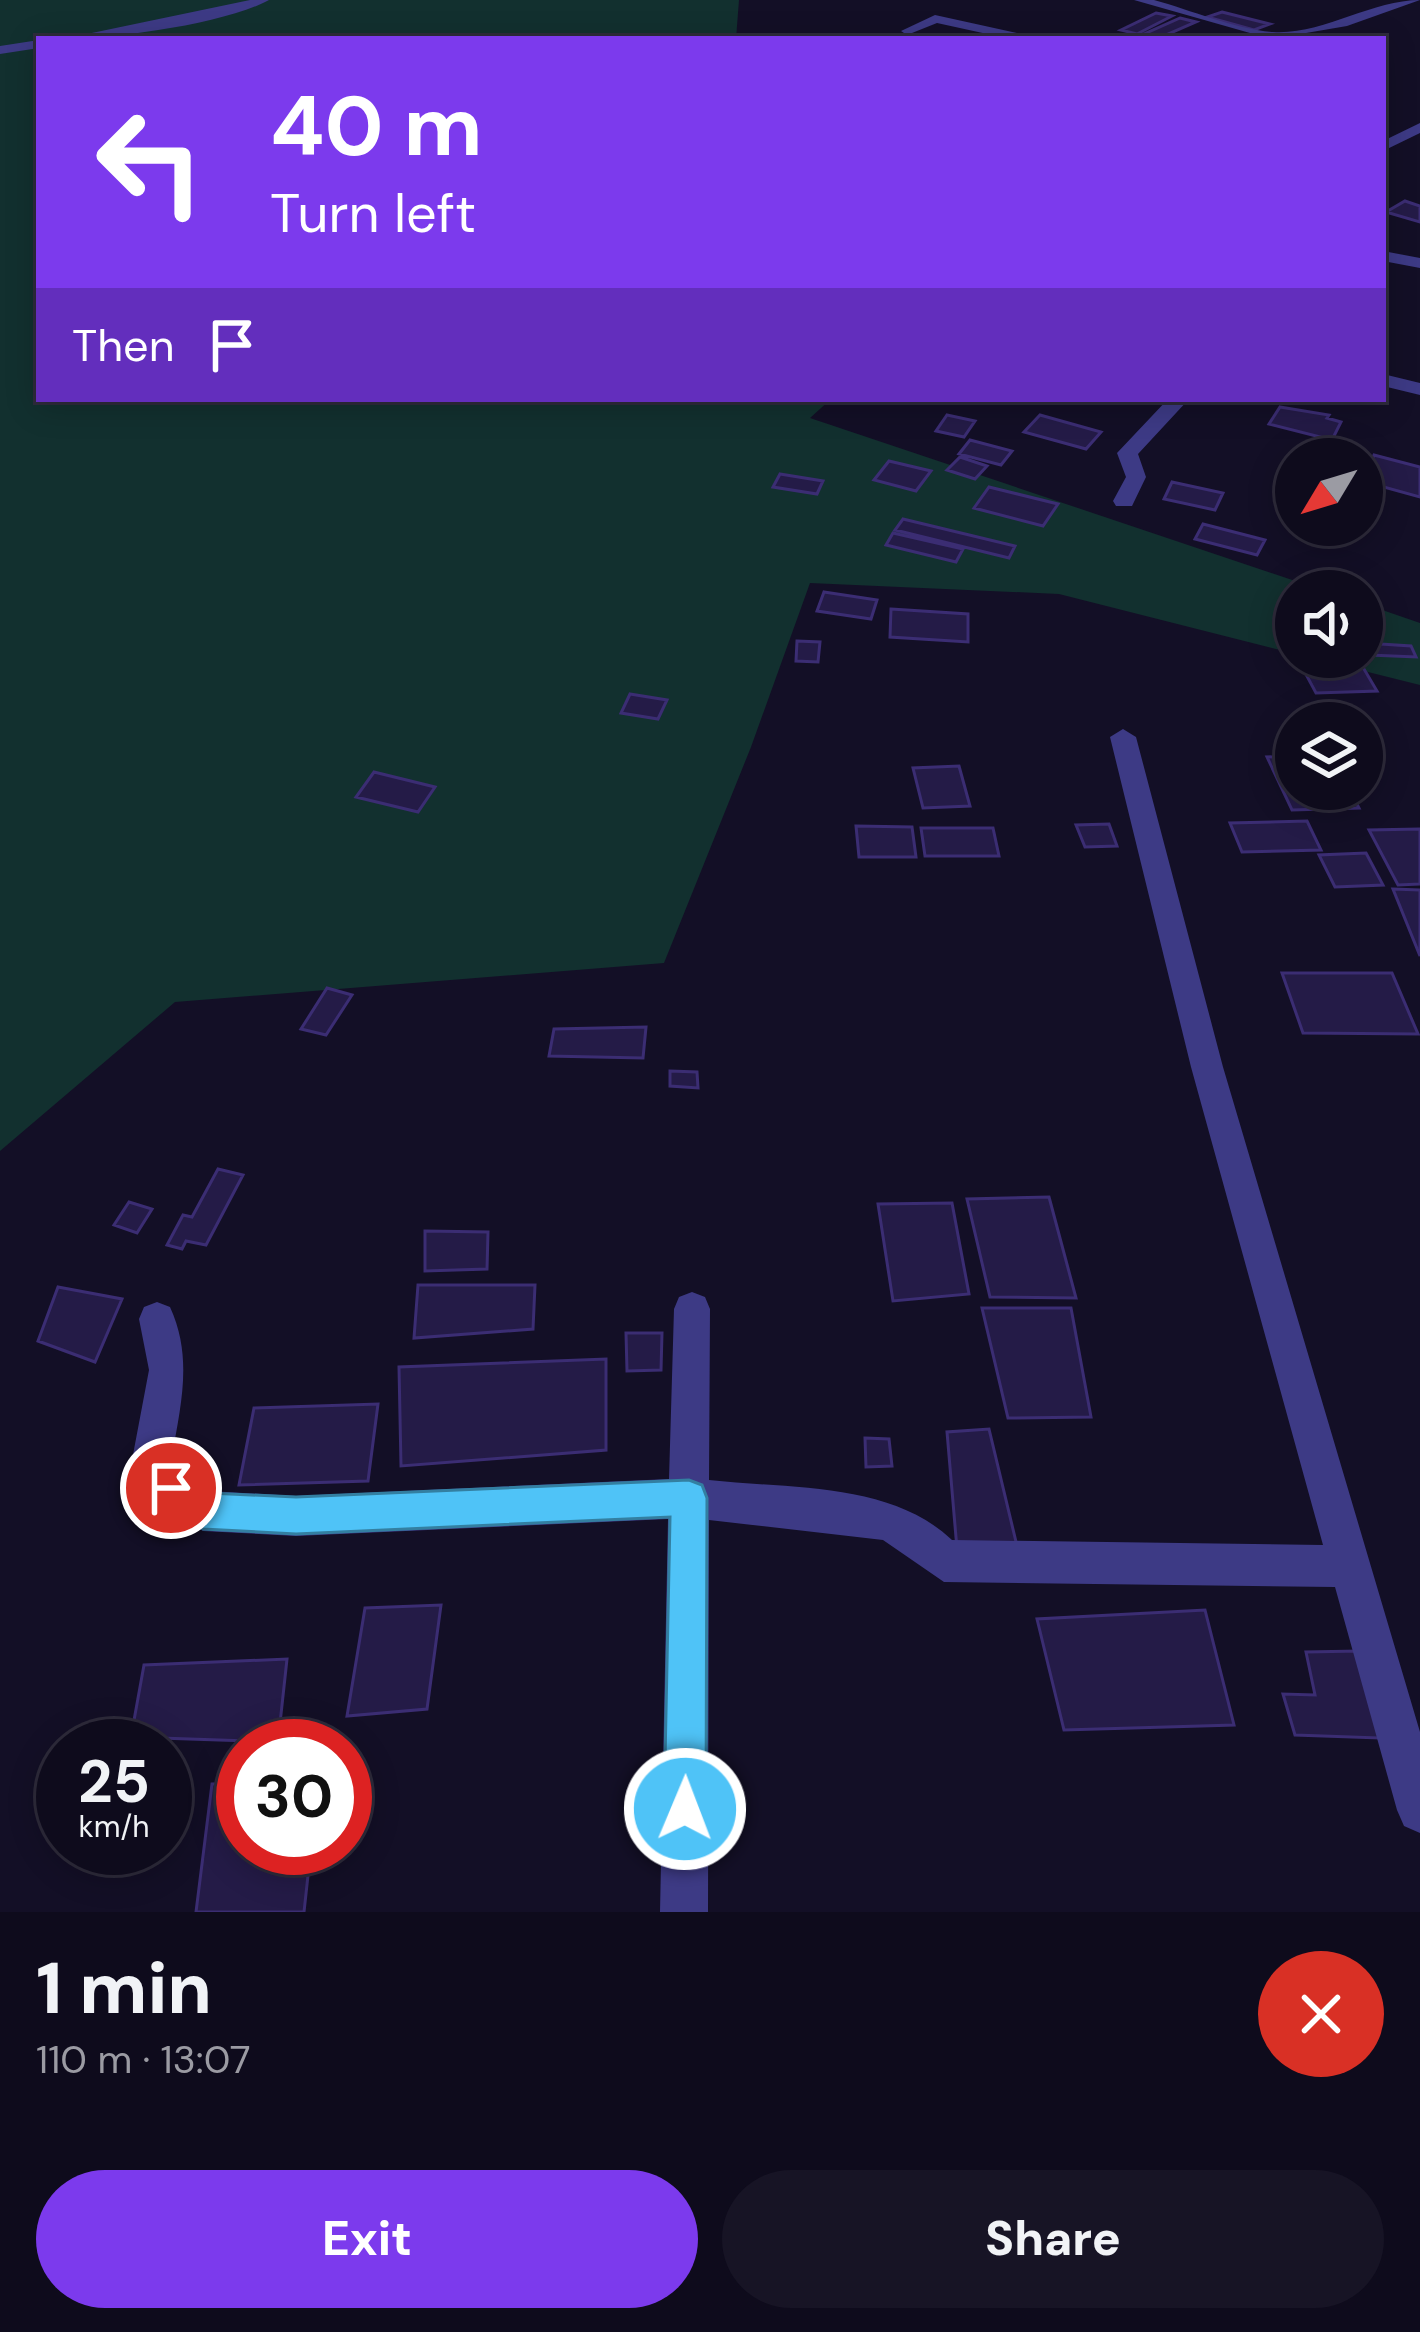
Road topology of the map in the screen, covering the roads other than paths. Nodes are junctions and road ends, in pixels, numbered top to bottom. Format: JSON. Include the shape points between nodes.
{"nodes":[{"id":1,"x":263,"y":0,"type":"edge"},
{"id":2,"x":1140,"y":0,"type":"edge"},
{"id":3,"x":1416,"y":0,"type":"edge"},
{"id":4,"x":907,"y":31,"type":"dead end"},
{"id":5,"x":86,"y":36,"type":"edge"},
{"id":6,"x":1014,"y":36,"type":"edge"},
{"id":7,"x":1266,"y":36,"type":"edge"},
{"id":8,"x":1282,"y":36,"type":"edge"},
{"id":9,"x":36,"y":44,"type":"edge"},
{"id":10,"x":0,"y":50,"type":"edge"},
{"id":11,"x":1420,"y":127,"type":"edge"},
{"id":12,"x":1386,"y":145,"type":"edge"},
{"id":13,"x":1386,"y":257,"type":"edge"},
{"id":14,"x":1420,"y":263,"type":"edge"},
{"id":15,"x":1386,"y":381,"type":"edge"},
{"id":16,"x":1420,"y":389,"type":"edge"},
{"id":17,"x":1176,"y":402,"type":"edge"},
{"id":18,"x":1124,"y":501,"type":"dead end"},
{"id":19,"x":1123,"y":737,"type":"dead end"},
{"id":20,"x":692,"y":1309,"type":"dead end"},
{"id":21,"x":157,"y":1319,"type":"dead end"},
{"id":22,"x":689,"y":1498,"type":"junction"},
{"id":23,"x":1349,"y":1566,"type":"junction"},
{"id":24,"x":1420,"y":1810,"type":"edge"},
{"id":25,"x":684,"y":1912,"type":"edge"}],
"edges":[{"from":1,"to":5,"type":"street"},
{"from":2,"to":7,"type":"street"},
{"from":3,"to":8,"type":"street"},
{"from":4,"to":6,"type":"street","via":[[935,19]]},
{"from":9,"to":10,"type":"street"},
{"from":11,"to":12,"type":"street"},
{"from":13,"to":14,"type":"street"},
{"from":15,"to":16,"type":"street"},
{"from":17,"to":18,"type":"street","via":[[1127,453],[1136,477]]},
{"from":19,"to":23,"type":"street"},
{"from":20,"to":22,"type":"street"},
{"from":21,"to":22,"type":"street","via":[[168,1370],[152,1460],[171,1488],[203,1511],[296,1516]]},
{"from":22,"to":23,"type":"street","via":[[886,1520],[944,1561]]},
{"from":22,"to":25,"type":"street"},
{"from":23,"to":24,"type":"street"}]}
